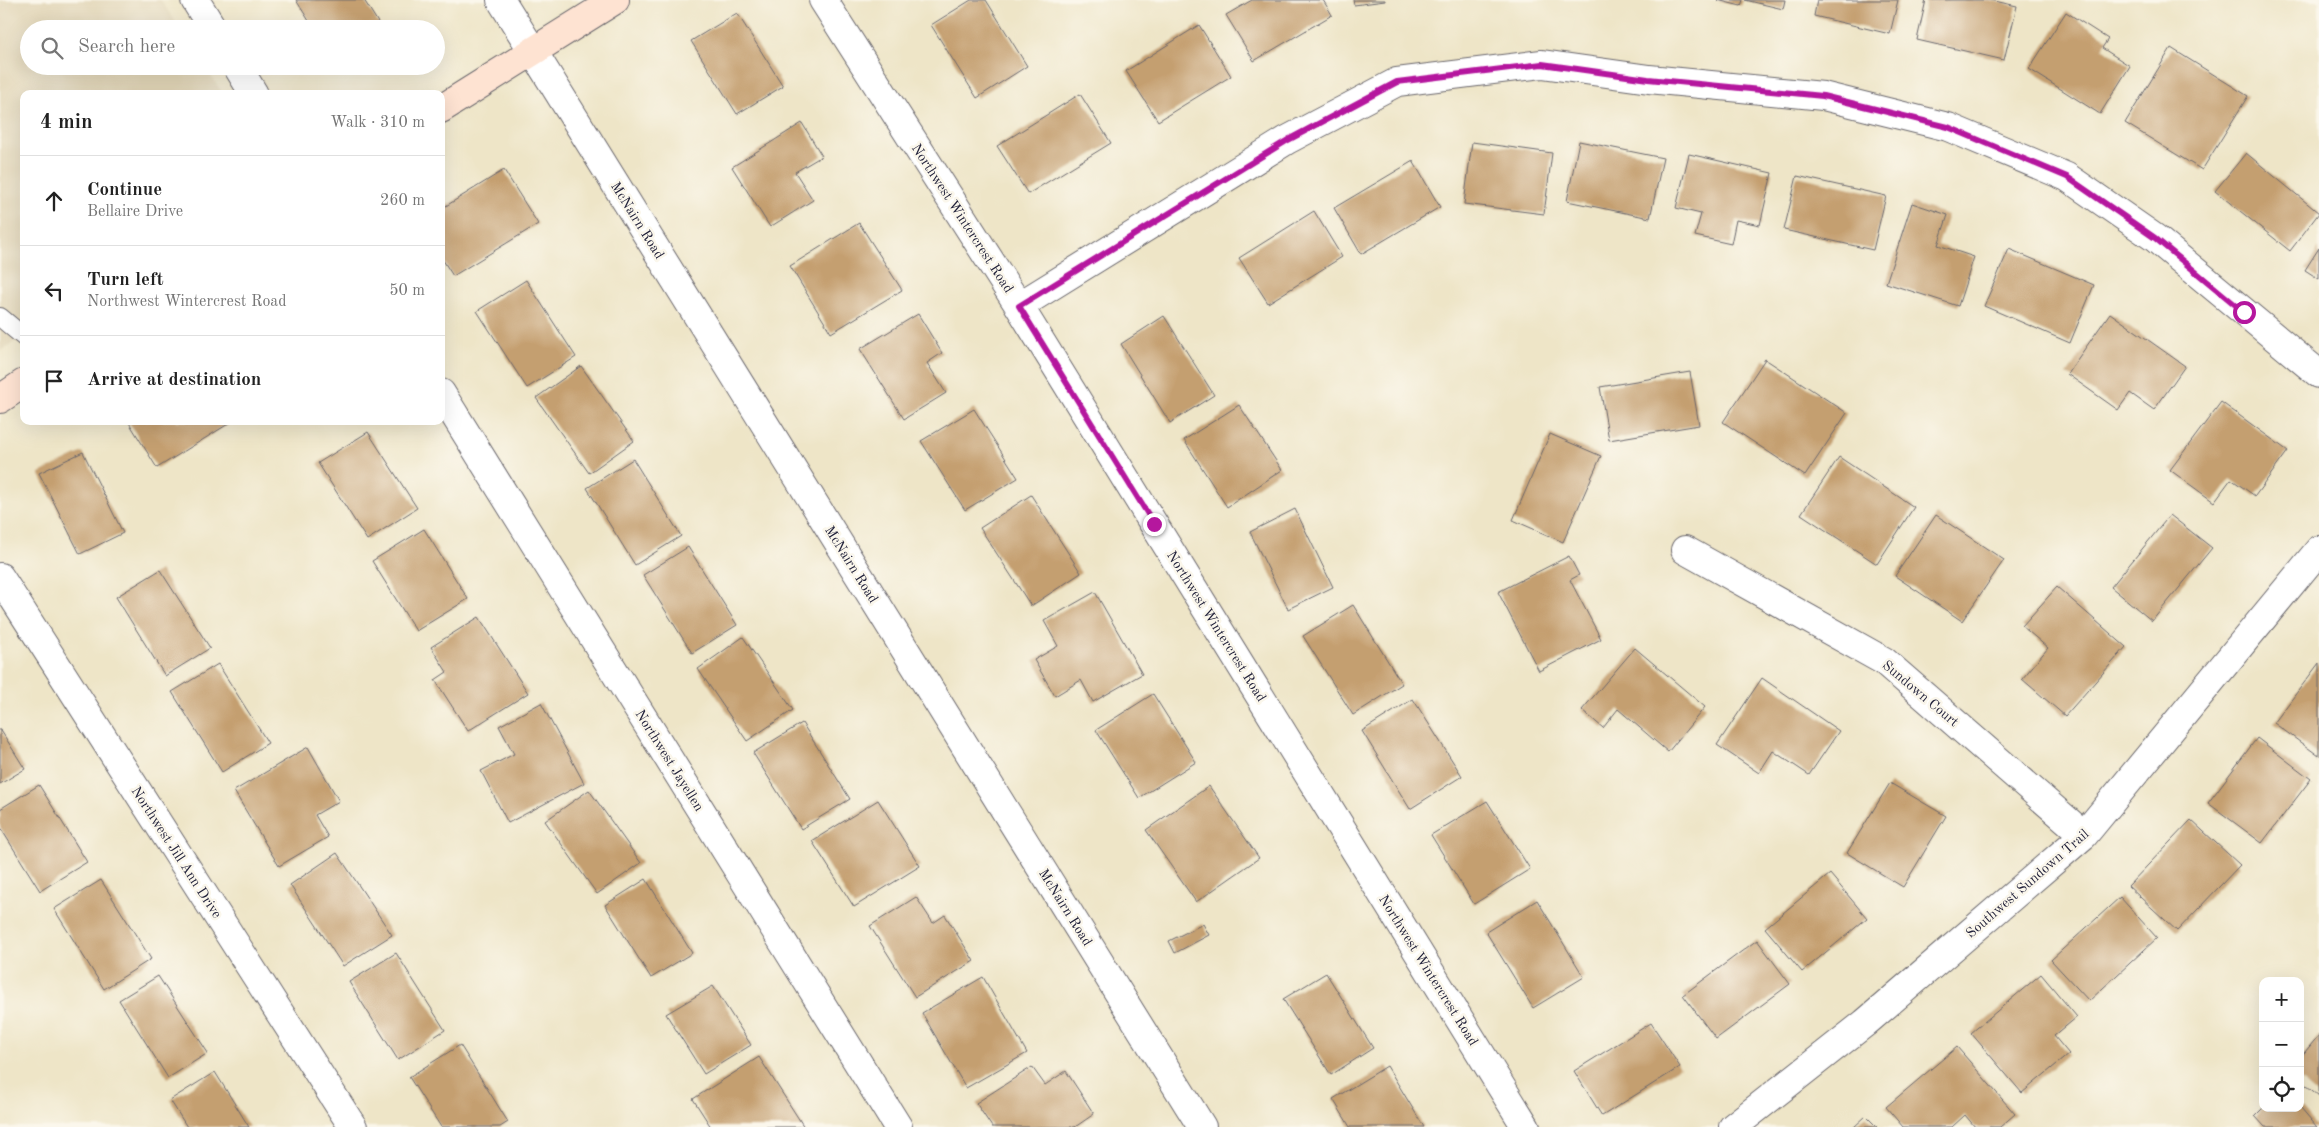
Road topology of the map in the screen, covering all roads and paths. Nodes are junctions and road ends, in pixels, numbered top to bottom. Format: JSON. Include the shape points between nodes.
{"nodes":[{"id":1,"x":195,"y":0,"type":"edge"},
{"id":2,"x":501,"y":0,"type":"edge"},
{"id":3,"x":615,"y":0,"type":"edge"},
{"id":4,"x":823,"y":0,"type":"edge"},
{"id":5,"x":208,"y":20,"type":"edge"},
{"id":6,"x":533,"y":51,"type":"junction"},
{"id":7,"x":242,"y":75,"type":"edge"},
{"id":8,"x":252,"y":90,"type":"edge"},
{"id":9,"x":445,"y":106,"type":"edge"},
{"id":10,"x":1019,"y":306,"type":"junction"},
{"id":11,"x":0,"y":316,"type":"edge"},
{"id":12,"x":20,"y":334,"type":"edge"},
{"id":13,"x":2319,"y":374,"type":"edge"},
{"id":14,"x":20,"y":387,"type":"edge"},
{"id":15,"x":445,"y":399,"type":"edge"},
{"id":16,"x":0,"y":400,"type":"edge"},
{"id":17,"x":1685,"y":550,"type":"dead end"},
{"id":18,"x":2319,"y":550,"type":"edge"},
{"id":19,"x":0,"y":577,"type":"edge"},
{"id":20,"x":2084,"y":835,"type":"junction"},
{"id":21,"x":353,"y":1127,"type":"edge"},
{"id":22,"x":898,"y":1127,"type":"edge"},
{"id":23,"x":1202,"y":1127,"type":"edge"},
{"id":24,"x":1526,"y":1127,"type":"edge"},
{"id":25,"x":1733,"y":1127,"type":"edge"}],
"edges":[{"from":1,"to":5,"type":"street"},
{"from":2,"to":6,"type":"street","name":"McNairn Road"},
{"from":3,"to":6,"type":"street"},
{"from":4,"to":10,"type":"street","name":"Northwest Wintercrest Road"},
{"from":6,"to":9,"type":"street"},
{"from":6,"to":23,"type":"street","name":"McNairn Road"},
{"from":7,"to":8,"type":"street"},
{"from":10,"to":13,"type":"street","via":[[1288,140],[1397,82],[1542,64],[1648,79],[1823,96],[1948,127],[2067,177],[2155,238]]},
{"from":10,"to":24,"type":"street","name":"Northwest Wintercrest Road"},
{"from":11,"to":12,"type":"lane"},
{"from":14,"to":16,"type":"street"},
{"from":15,"to":22,"type":"street","name":"Northwest Jayellen"},
{"from":17,"to":20,"type":"street","name":"Sundown Court","via":[[1884,661]]},
{"from":18,"to":20,"type":"street","name":"Southwest Sundown Trail"},
{"from":19,"to":21,"type":"street","name":"Northwest Jill Ann Drive"},
{"from":20,"to":25,"type":"street","name":"Southwest Sundown Trail","via":[[1865,1023]]}]}
